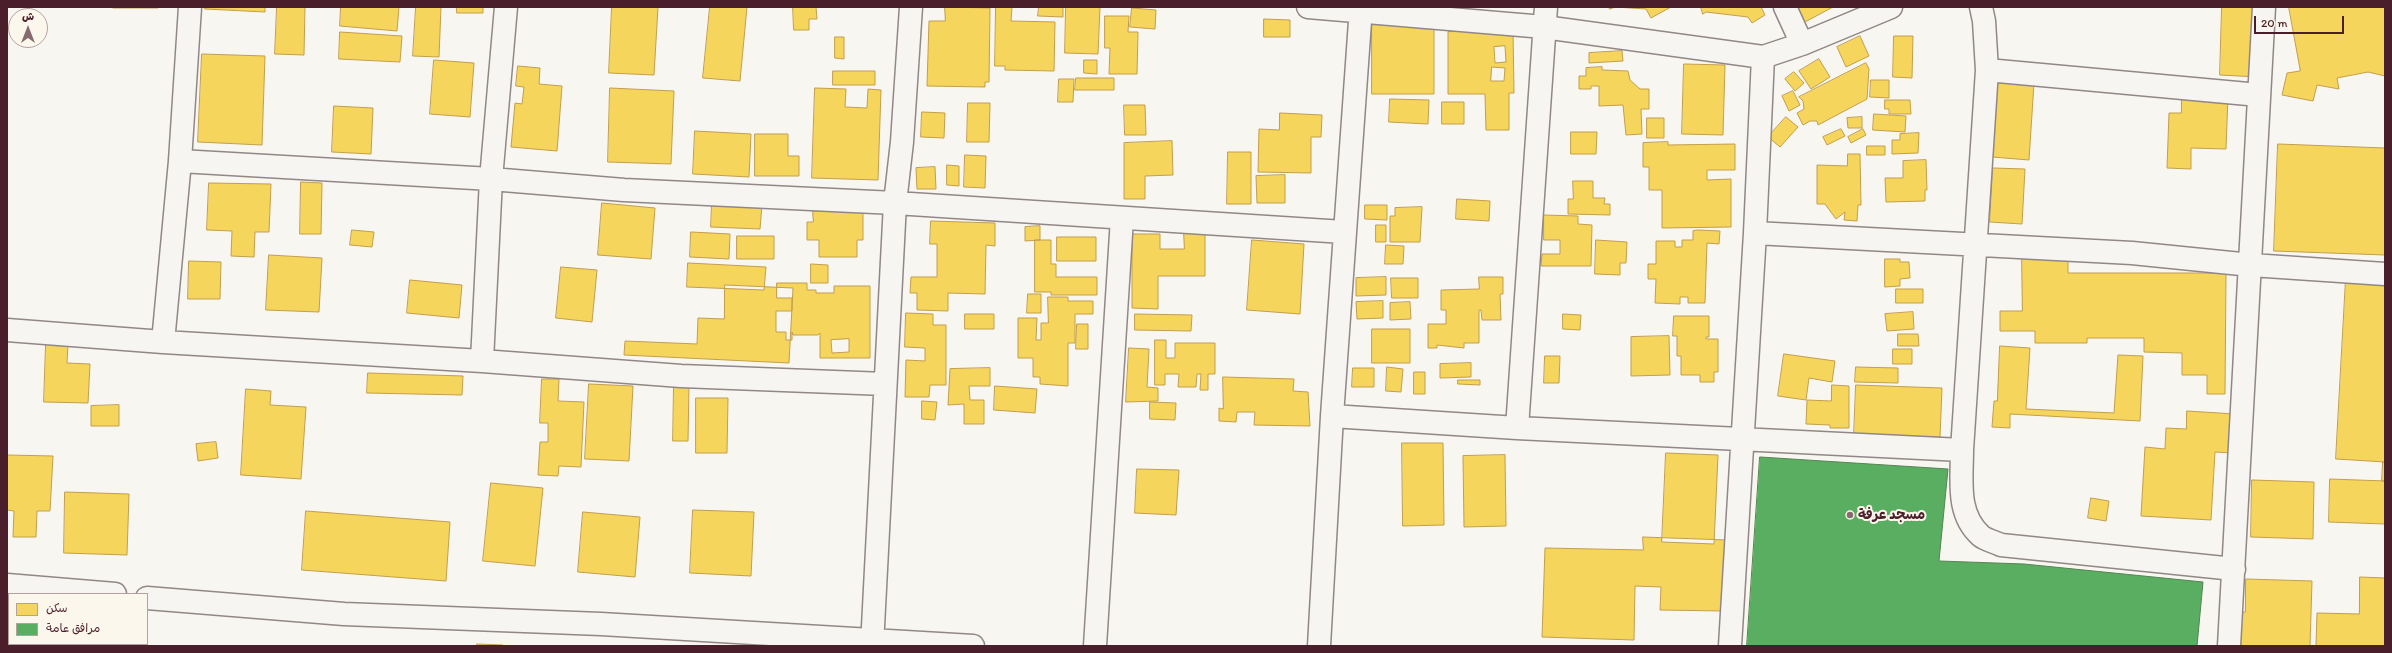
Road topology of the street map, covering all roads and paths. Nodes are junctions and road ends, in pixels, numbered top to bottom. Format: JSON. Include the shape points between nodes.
{"nodes":[{"id":1,"x":190,"y":7,"type":"edge"},
{"id":2,"x":506,"y":7,"type":"edge"},
{"id":3,"x":911,"y":7,"type":"edge"},
{"id":4,"x":1308,"y":7,"type":"edge"},
{"id":5,"x":1785,"y":7,"type":"edge"},
{"id":6,"x":1891,"y":7,"type":"edge"},
{"id":7,"x":1981,"y":7,"type":"edge"},
{"id":8,"x":2264,"y":7,"type":"edge"},
{"id":9,"x":1361,"y":9,"type":"edge"},
{"id":10,"x":1545,"y":17,"type":"edge"},
{"id":11,"x":1802,"y":44,"type":"junction"},
{"id":12,"x":1763,"y":57,"type":"junction"},
{"id":13,"x":1987,"y":70,"type":"junction"},
{"id":14,"x":2259,"y":95,"type":"junction"},
{"id":15,"x":180,"y":160,"type":"junction"},
{"id":16,"x":491,"y":178,"type":"junction"},
{"id":17,"x":895,"y":203,"type":"junction"},
{"id":18,"x":1122,"y":218,"type":"junction"},
{"id":19,"x":1344,"y":232,"type":"junction"},
{"id":20,"x":1755,"y":233,"type":"junction"},
{"id":21,"x":1976,"y":244,"type":"junction"},
{"id":22,"x":2251,"y":265,"type":"junction"},
{"id":23,"x":2385,"y":274,"type":"edge"},
{"id":24,"x":7,"y":330,"type":"edge"},
{"id":25,"x":163,"y":342,"type":"junction"},
{"id":26,"x":482,"y":361,"type":"junction"},
{"id":27,"x":885,"y":384,"type":"junction"},
{"id":28,"x":1332,"y":416,"type":"junction"},
{"id":29,"x":1517,"y":428,"type":"junction"},
{"id":30,"x":1743,"y":440,"type":"junction"},
{"id":31,"x":1962,"y":450,"type":"junction"},
{"id":32,"x":2234,"y":569,"type":"junction"},
{"id":33,"x":7,"y":585,"type":"edge"},
{"id":34,"x":103,"y":593,"type":"edge"},
{"id":35,"x":148,"y":598,"type":"edge"},
{"id":36,"x":872,"y":643,"type":"edge"},
{"id":37,"x":973,"y":646,"type":"edge"},
{"id":38,"x":1095,"y":646,"type":"edge"},
{"id":39,"x":1319,"y":646,"type":"edge"},
{"id":40,"x":1730,"y":646,"type":"edge"},
{"id":41,"x":2229,"y":646,"type":"edge"}],
"edges":[{"from":1,"to":15,"type":"street"},
{"from":2,"to":16,"type":"street"},
{"from":3,"to":17,"type":"street","via":[[902,142]]},
{"from":4,"to":9,"type":"street"},
{"from":5,"to":11,"type":"street"},
{"from":6,"to":11,"type":"street"},
{"from":7,"to":13,"type":"street"},
{"from":8,"to":14,"type":"street"},
{"from":9,"to":10,"type":"street"},
{"from":9,"to":19,"type":"street"},
{"from":10,"to":12,"type":"street"},
{"from":10,"to":29,"type":"street"},
{"from":11,"to":12,"type":"street"},
{"from":12,"to":20,"type":"street"},
{"from":13,"to":14,"type":"street"},
{"from":13,"to":21,"type":"street"},
{"from":14,"to":22,"type":"street"},
{"from":15,"to":16,"type":"street"},
{"from":15,"to":25,"type":"street"},
{"from":16,"to":17,"type":"street","via":[[624,190]]},
{"from":16,"to":26,"type":"street"},
{"from":17,"to":18,"type":"street"},
{"from":17,"to":27,"type":"street"},
{"from":18,"to":19,"type":"street"},
{"from":18,"to":38,"type":"street"},
{"from":19,"to":28,"type":"street"},
{"from":20,"to":21,"type":"street"},
{"from":20,"to":30,"type":"street"},
{"from":21,"to":22,"type":"street"},
{"from":21,"to":31,"type":"street"},
{"from":22,"to":23,"type":"street"},
{"from":22,"to":32,"type":"street"},
{"from":24,"to":25,"type":"street"},
{"from":25,"to":26,"type":"street"},
{"from":26,"to":27,"type":"street","via":[[681,376]]},
{"from":27,"to":36,"type":"street"},
{"from":28,"to":29,"type":"street"},
{"from":28,"to":39,"type":"street"},
{"from":29,"to":30,"type":"street"},
{"from":30,"to":31,"type":"street"},
{"from":30,"to":40,"type":"street"},
{"from":31,"to":32,"type":"street","via":[[1962,500],[1967,520],[1981,537],[2001,545]]},
{"from":32,"to":41,"type":"street"},
{"from":33,"to":34,"type":"street"},
{"from":35,"to":36,"type":"street","via":[[344,614],[601,624]]},
{"from":36,"to":37,"type":"street"}]}
